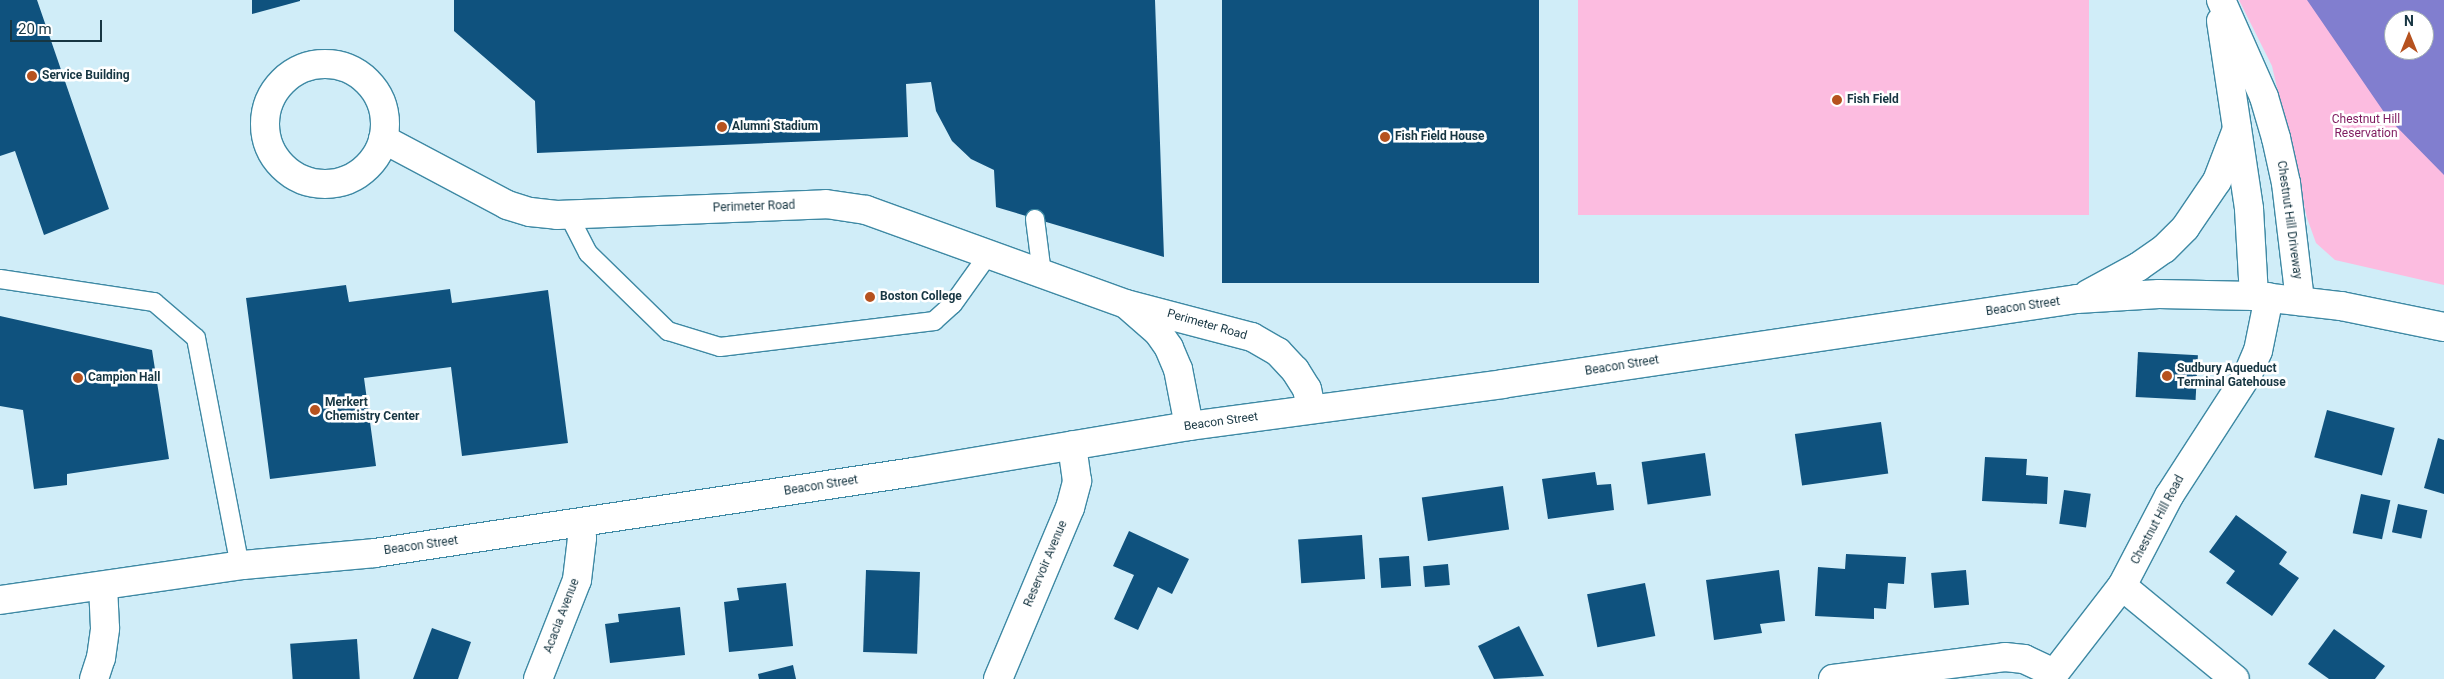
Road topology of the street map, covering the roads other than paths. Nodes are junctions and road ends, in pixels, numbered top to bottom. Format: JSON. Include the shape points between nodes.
{"nodes":[{"id":1,"x":2219,"y":0,"type":"edge"},
{"id":2,"x":2237,"y":129,"type":"junction"},
{"id":3,"x":383,"y":139,"type":"junction"},
{"id":4,"x":568,"y":214,"type":"junction"},
{"id":5,"x":1035,"y":219,"type":"dead end"},
{"id":6,"x":988,"y":255,"type":"junction"},
{"id":7,"x":1042,"y":274,"type":"junction"},
{"id":8,"x":0,"y":279,"type":"edge"},
{"id":9,"x":2262,"y":296,"type":"junction"},
{"id":10,"x":2078,"y":299,"type":"junction"},
{"id":11,"x":2300,"y":301,"type":"junction"},
{"id":12,"x":1126,"y":304,"type":"junction"},
{"id":13,"x":2444,"y":326,"type":"edge"},
{"id":14,"x":1311,"y":408,"type":"junction"},
{"id":15,"x":1189,"y":426,"type":"junction"},
{"id":16,"x":1072,"y":444,"type":"junction"},
{"id":17,"x":580,"y":523,"type":"junction"},
{"id":18,"x":240,"y":566,"type":"junction"},
{"id":19,"x":102,"y":586,"type":"junction"},
{"id":20,"x":2122,"y":586,"type":"junction"},
{"id":21,"x":0,"y":600,"type":"edge"},
{"id":22,"x":2052,"y":676,"type":"edge"},
{"id":23,"x":94,"y":679,"type":"edge"},
{"id":24,"x":538,"y":679,"type":"edge"},
{"id":25,"x":998,"y":679,"type":"edge"},
{"id":26,"x":1833,"y":679,"type":"edge"},
{"id":27,"x":2235,"y":679,"type":"edge"}],
"edges":[{"from":1,"to":2,"type":"main road","name":"Chestnut Hill Driveway"},
{"from":1,"to":11,"type":"main road","name":"Chestnut Hill Driveway","via":[[2260,89],[2276,138],[2286,183]]},
{"from":2,"to":9,"type":"main road","name":"Chestnut Hill Driveway"},
{"from":2,"to":10,"type":"main road","via":[[2217,181],[2185,228],[2138,267]]},
{"from":3,"to":3,"type":"main road","via":[[385,119],[380,100],[369,83],[354,71],[335,65],[297,70],[281,82],[270,98],[265,117],[269,146],[286,170],[303,180],[323,184],[343,181],[361,172],[374,158]]},
{"from":3,"to":4,"type":"main road","name":"Perimeter Road","via":[[507,205],[530,212]]},
{"from":4,"to":6,"type":"main road","name":"Perimeter Road","via":[[826,204],[866,210]]},
{"from":4,"to":6,"type":"lane","via":[[588,253],[668,331],[720,347],[934,321],[954,304]]},
{"from":5,"to":7,"type":"lane"},
{"from":6,"to":7,"type":"main road","name":"Perimeter Road"},
{"from":7,"to":12,"type":"main road","name":"Perimeter Road"},
{"from":8,"to":18,"type":"lane","via":[[154,302],[196,338]]},
{"from":9,"to":10,"type":"main road","name":"Beacon Street","via":[[2194,294]]},
{"from":9,"to":11,"type":"main road","name":"Beacon Street"},
{"from":9,"to":20,"type":"main road","name":"Chestnut Hill Road","via":[[2258,351],[2248,374],[2169,496]]},
{"from":10,"to":14,"type":"main road","name":"Beacon Street","via":[[1502,384]]},
{"from":11,"to":13,"type":"main road","name":"Beacon Street"},
{"from":12,"to":14,"type":"main road","name":"Perimeter Road","via":[[1252,337],[1278,352],[1296,370],[1307,389]]},
{"from":12,"to":15,"type":"main road","name":"Perimeter Road","via":[[1158,332],[1169,348],[1178,369]]},
{"from":14,"to":15,"type":"main road","name":"Beacon Street"},
{"from":15,"to":16,"type":"main road","name":"Beacon Street"},
{"from":16,"to":17,"type":"main road","name":"Beacon Street","via":[[914,472]]},
{"from":16,"to":25,"type":"main road","name":"Reservoir Avenue","via":[[1077,481],[1070,508]]},
{"from":17,"to":18,"type":"main road","name":"Beacon Street","via":[[375,553]]},
{"from":17,"to":24,"type":"main road","name":"Acacia Avenue","via":[[582,538],[577,580]]},
{"from":18,"to":19,"type":"main road","name":"Beacon Street"},
{"from":19,"to":21,"type":"main road","name":"Beacon Street"},
{"from":19,"to":23,"type":"main road","via":[[105,628]]},
{"from":20,"to":22,"type":"main road","name":"Chestnut Hill Road"},
{"from":20,"to":27,"type":"main road"},
{"from":22,"to":26,"type":"main road","via":[[2024,659],[2005,657]]}]}
